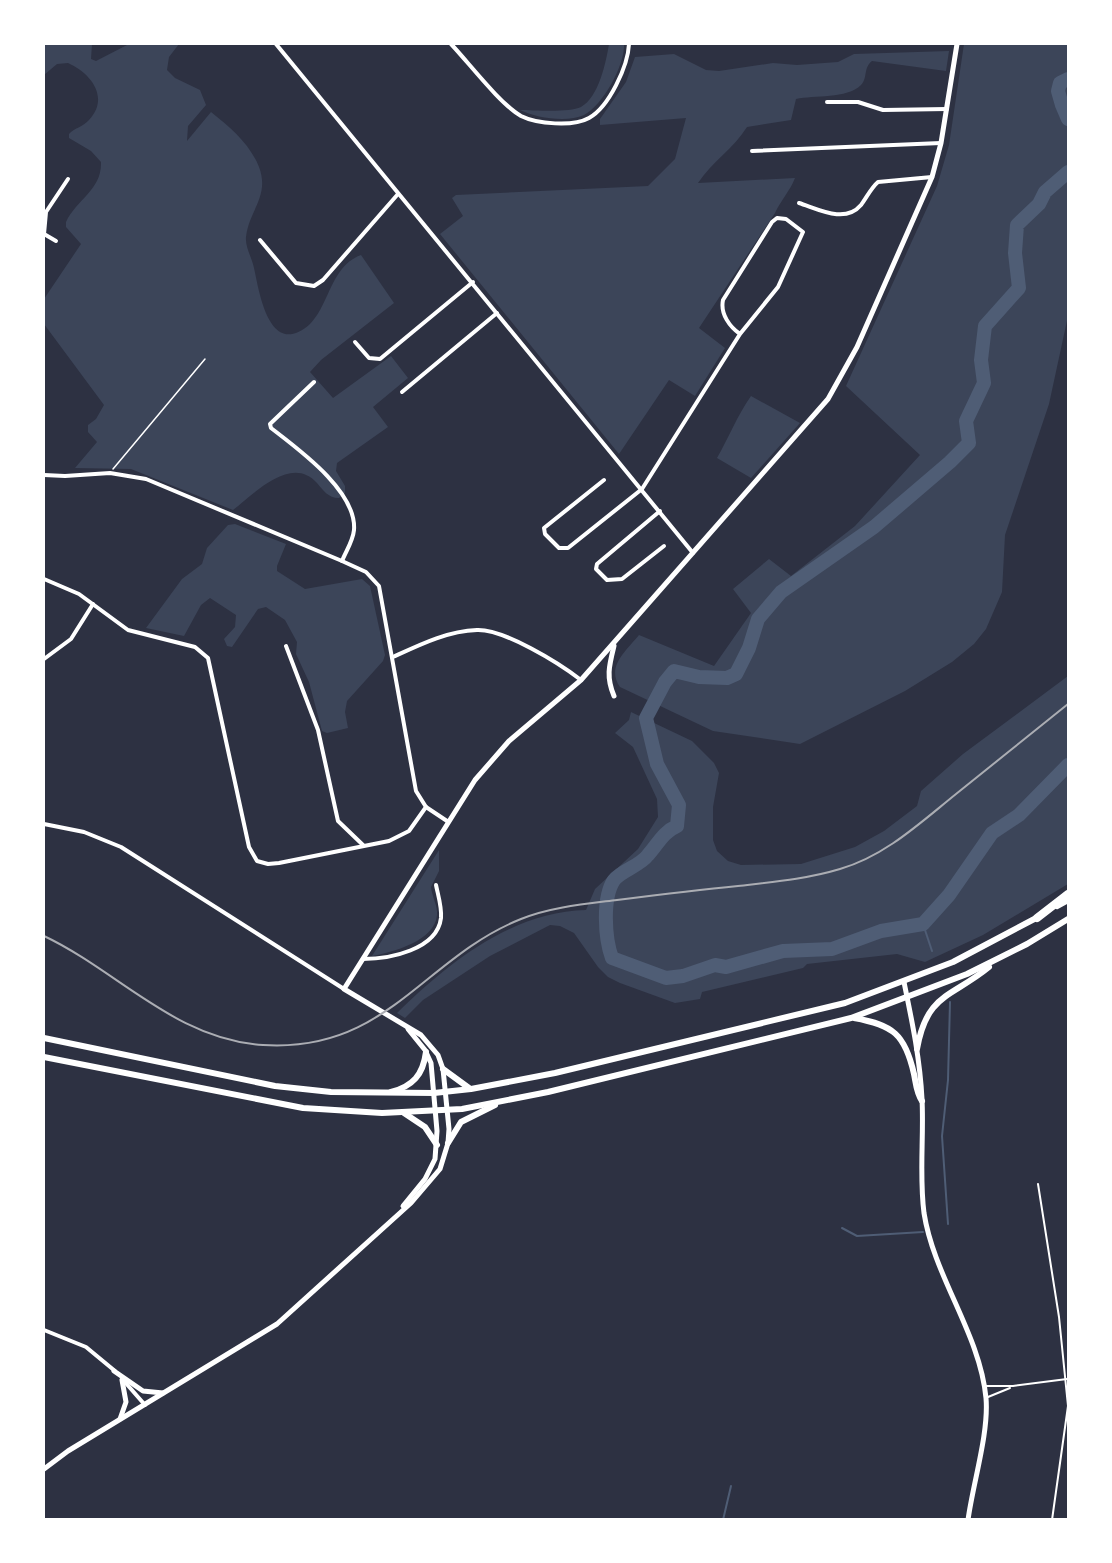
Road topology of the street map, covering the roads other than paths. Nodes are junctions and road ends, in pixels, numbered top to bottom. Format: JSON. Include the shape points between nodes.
{"nodes":[{"id":1,"x":276,"y":44,"type":"edge"},
{"id":2,"x":451,"y":44,"type":"edge"},
{"id":3,"x":629,"y":44,"type":"edge"},
{"id":4,"x":957,"y":44,"type":"edge"},
{"id":5,"x":827,"y":102,"type":"dead end"},
{"id":6,"x":947,"y":109,"type":"junction"},
{"id":7,"x":941,"y":143,"type":"junction"},
{"id":8,"x":752,"y":151,"type":"dead end"},
{"id":9,"x":932,"y":177,"type":"junction"},
{"id":10,"x":68,"y":179,"type":"dead end"},
{"id":11,"x":398,"y":194,"type":"junction"},
{"id":12,"x":799,"y":203,"type":"dead end"},
{"id":13,"x":44,"y":234,"type":"edge"},
{"id":14,"x":261,"y":240,"type":"dead end"},
{"id":15,"x":56,"y":242,"type":"dead end"},
{"id":16,"x":472,"y":282,"type":"junction"},
{"id":17,"x":497,"y":313,"type":"junction"},
{"id":18,"x":740,"y":334,"type":"junction"},
{"id":19,"x":355,"y":342,"type":"dead end"},
{"id":20,"x":314,"y":382,"type":"dead end"},
{"id":21,"x":402,"y":392,"type":"dead end"},
{"id":22,"x":44,"y":475,"type":"edge"},
{"id":23,"x":604,"y":480,"type":"dead end"},
{"id":24,"x":642,"y":489,"type":"junction"},
{"id":25,"x":660,"y":511,"type":"junction"},
{"id":26,"x":664,"y":546,"type":"dead end"},
{"id":27,"x":693,"y":554,"type":"junction"},
{"id":28,"x":342,"y":561,"type":"junction"},
{"id":29,"x":44,"y":579,"type":"edge"},
{"id":30,"x":93,"y":604,"type":"junction"},
{"id":31,"x":614,"y":644,"type":"junction"},
{"id":32,"x":286,"y":646,"type":"dead end"},
{"id":33,"x":392,"y":657,"type":"junction"},
{"id":34,"x":44,"y":659,"type":"edge"},
{"id":35,"x":581,"y":681,"type":"junction"},
{"id":36,"x":615,"y":696,"type":"dead end"},
{"id":37,"x":426,"y":807,"type":"junction"},
{"id":38,"x":447,"y":820,"type":"junction"},
{"id":39,"x":44,"y":824,"type":"edge"},
{"id":40,"x":364,"y":846,"type":"junction"},
{"id":41,"x":436,"y":885,"type":"dead end"},
{"id":42,"x":1068,"y":894,"type":"edge"},
{"id":43,"x":1068,"y":900,"type":"edge"},
{"id":44,"x":1037,"y":918,"type":"junction"},
{"id":45,"x":1068,"y":919,"type":"edge"},
{"id":46,"x":363,"y":959,"type":"junction"},
{"id":47,"x":996,"y":960,"type":"junction"},
{"id":48,"x":904,"y":982,"type":"junction"},
{"id":49,"x":344,"y":989,"type":"junction"},
{"id":50,"x":907,"y":999,"type":"junction"},
{"id":51,"x":851,"y":1018,"type":"junction"},
{"id":52,"x":408,"y":1029,"type":"junction"},
{"id":53,"x":44,"y":1038,"type":"edge"},
{"id":54,"x":917,"y":1049,"type":"junction"},
{"id":55,"x":426,"y":1052,"type":"junction"},
{"id":56,"x":44,"y":1057,"type":"edge"},
{"id":57,"x":443,"y":1069,"type":"junction"},
{"id":58,"x":471,"y":1089,"type":"junction"},
{"id":59,"x":444,"y":1092,"type":"junction"},
{"id":60,"x":434,"y":1093,"type":"junction"},
{"id":61,"x":385,"y":1094,"type":"junction"},
{"id":62,"x":507,"y":1101,"type":"junction"},
{"id":63,"x":922,"y":1101,"type":"junction"},
{"id":64,"x":436,"y":1111,"type":"junction"},
{"id":65,"x":446,"y":1111,"type":"junction"},
{"id":66,"x":401,"y":1112,"type":"junction"},
{"id":67,"x":448,"y":1143,"type":"junction"},
{"id":68,"x":437,"y":1145,"type":"junction"},
{"id":69,"x":1038,"y":1184,"type":"dead end"},
{"id":70,"x":399,"y":1213,"type":"junction"},
{"id":71,"x":44,"y":1330,"type":"edge"},
{"id":72,"x":114,"y":1371,"type":"junction"},
{"id":73,"x":1067,"y":1379,"type":"junction"},
{"id":74,"x":122,"y":1380,"type":"junction"},
{"id":75,"x":983,"y":1386,"type":"junction"},
{"id":76,"x":1013,"y":1386,"type":"junction"},
{"id":77,"x":165,"y":1393,"type":"junction"},
{"id":78,"x":986,"y":1398,"type":"junction"},
{"id":79,"x":145,"y":1405,"type":"junction"},
{"id":80,"x":119,"y":1420,"type":"junction"},
{"id":81,"x":44,"y":1469,"type":"edge"},
{"id":82,"x":968,"y":1520,"type":"edge"},
{"id":83,"x":1052,"y":1520,"type":"edge"}],
"edges":[{"from":1,"to":11,"type":"street"},
{"from":2,"to":3,"type":"street","via":[[520,115],[559,122],[583,120],[596,113],[622,75]]},
{"from":4,"to":6,"type":"street"},
{"from":5,"to":6,"type":"street","via":[[858,102],[883,110]]},
{"from":6,"to":7,"type":"street"},
{"from":7,"to":8,"type":"street"},
{"from":7,"to":9,"type":"street"},
{"from":9,"to":12,"type":"street","via":[[878,182],[860,206],[848,214],[838,215]]},
{"from":9,"to":27,"type":"street","via":[[844,374],[821,408]]},
{"from":10,"to":13,"type":"street","via":[[46,212]]},
{"from":11,"to":14,"type":"street","via":[[314,286],[296,282]]},
{"from":11,"to":16,"type":"street"},
{"from":13,"to":15,"type":"street"},
{"from":16,"to":17,"type":"street"},
{"from":16,"to":19,"type":"street","via":[[380,358],[369,358]]},
{"from":17,"to":21,"type":"street"},
{"from":17,"to":24,"type":"street"},
{"from":18,"to":18,"type":"street","via":[[778,287],[803,235],[802,229],[786,219],[772,222],[723,300],[728,322]]},
{"from":18,"to":24,"type":"street"},
{"from":20,"to":28,"type":"street","via":[[270,423],[338,488],[354,524]]},
{"from":22,"to":28,"type":"street","via":[[110,473],[159,484]]},
{"from":23,"to":24,"type":"street","via":[[544,528],[559,548],[568,548]]},
{"from":24,"to":25,"type":"street"},
{"from":25,"to":26,"type":"street","via":[[597,564],[596,569],[606,580],[620,580]]},
{"from":25,"to":27,"type":"street"},
{"from":27,"to":31,"type":"street"},
{"from":28,"to":33,"type":"street","via":[[366,572],[379,586]]},
{"from":29,"to":30,"type":"street"},
{"from":30,"to":34,"type":"street","via":[[71,639]]},
{"from":30,"to":40,"type":"street","via":[[128,630],[195,647],[208,658],[249,848],[257,861],[279,863]]},
{"from":31,"to":35,"type":"street"},
{"from":31,"to":36,"type":"street","via":[[607,672]]},
{"from":32,"to":40,"type":"street","via":[[318,730],[338,822]]},
{"from":33,"to":35,"type":"street","via":[[444,635],[488,631],[560,664]]},
{"from":33,"to":37,"type":"street","via":[[416,791]]},
{"from":35,"to":38,"type":"street","via":[[509,741]]},
{"from":37,"to":38,"type":"street"},
{"from":37,"to":40,"type":"street","via":[[401,836]]},
{"from":38,"to":46,"type":"street"},
{"from":39,"to":49,"type":"street","via":[[84,832],[121,847]]},
{"from":41,"to":46,"type":"street","via":[[441,916],[432,938],[388,957]]},
{"from":42,"to":44,"type":"highway"},
{"from":43,"to":44,"type":"main road"},
{"from":44,"to":48,"type":"main road","via":[[954,962]]},
{"from":45,"to":47,"type":"main road"},
{"from":46,"to":49,"type":"street"},
{"from":47,"to":50,"type":"main road"},
{"from":47,"to":54,"type":"main road","via":[[933,1005],[922,1025]]},
{"from":48,"to":50,"type":"street"},
{"from":48,"to":58,"type":"main road","via":[[785,1019]]},
{"from":49,"to":52,"type":"street"},
{"from":50,"to":51,"type":"main road"},
{"from":50,"to":54,"type":"street"},
{"from":51,"to":62,"type":"main road"},
{"from":51,"to":63,"type":"main road","via":[[883,1026],[902,1040]]},
{"from":52,"to":55,"type":"street"},
{"from":52,"to":57,"type":"street","via":[[430,1044]]},
{"from":53,"to":61,"type":"main road","via":[[275,1086]]},
{"from":54,"to":63,"type":"street"},
{"from":55,"to":60,"type":"street"},
{"from":55,"to":61,"type":"main road","via":[[415,1081]]},
{"from":56,"to":66,"type":"main road","via":[[264,1102],[346,1112]]},
{"from":57,"to":58,"type":"main road"},
{"from":57,"to":59,"type":"street"},
{"from":58,"to":59,"type":"main road"},
{"from":59,"to":60,"type":"main road"},
{"from":59,"to":65,"type":"street"},
{"from":60,"to":61,"type":"main road"},
{"from":60,"to":64,"type":"street"},
{"from":62,"to":65,"type":"main road"},
{"from":62,"to":67,"type":"main road","via":[[461,1122]]},
{"from":63,"to":75,"type":"street","via":[[924,1213]]},
{"from":64,"to":65,"type":"main road"},
{"from":64,"to":66,"type":"main road"},
{"from":64,"to":68,"type":"street"},
{"from":65,"to":67,"type":"street"},
{"from":66,"to":68,"type":"main road","via":[[425,1127]]},
{"from":67,"to":70,"type":"street","via":[[433,1180]]},
{"from":68,"to":70,"type":"street","via":[[431,1169]]},
{"from":69,"to":73,"type":"lane"},
{"from":70,"to":77,"type":"street","via":[[277,1324]]},
{"from":71,"to":72,"type":"street","via":[[86,1347]]},
{"from":72,"to":74,"type":"street"},
{"from":72,"to":77,"type":"street","via":[[143,1391]]},
{"from":73,"to":76,"type":"lane"},
{"from":73,"to":83,"type":"lane","via":[[1068,1406]]},
{"from":74,"to":79,"type":"street"},
{"from":74,"to":80,"type":"street","via":[[126,1402]]},
{"from":75,"to":76,"type":"lane"},
{"from":75,"to":78,"type":"street"},
{"from":76,"to":78,"type":"lane"},
{"from":77,"to":79,"type":"street"},
{"from":78,"to":82,"type":"street"},
{"from":79,"to":80,"type":"street"},
{"from":80,"to":81,"type":"street"}]}
